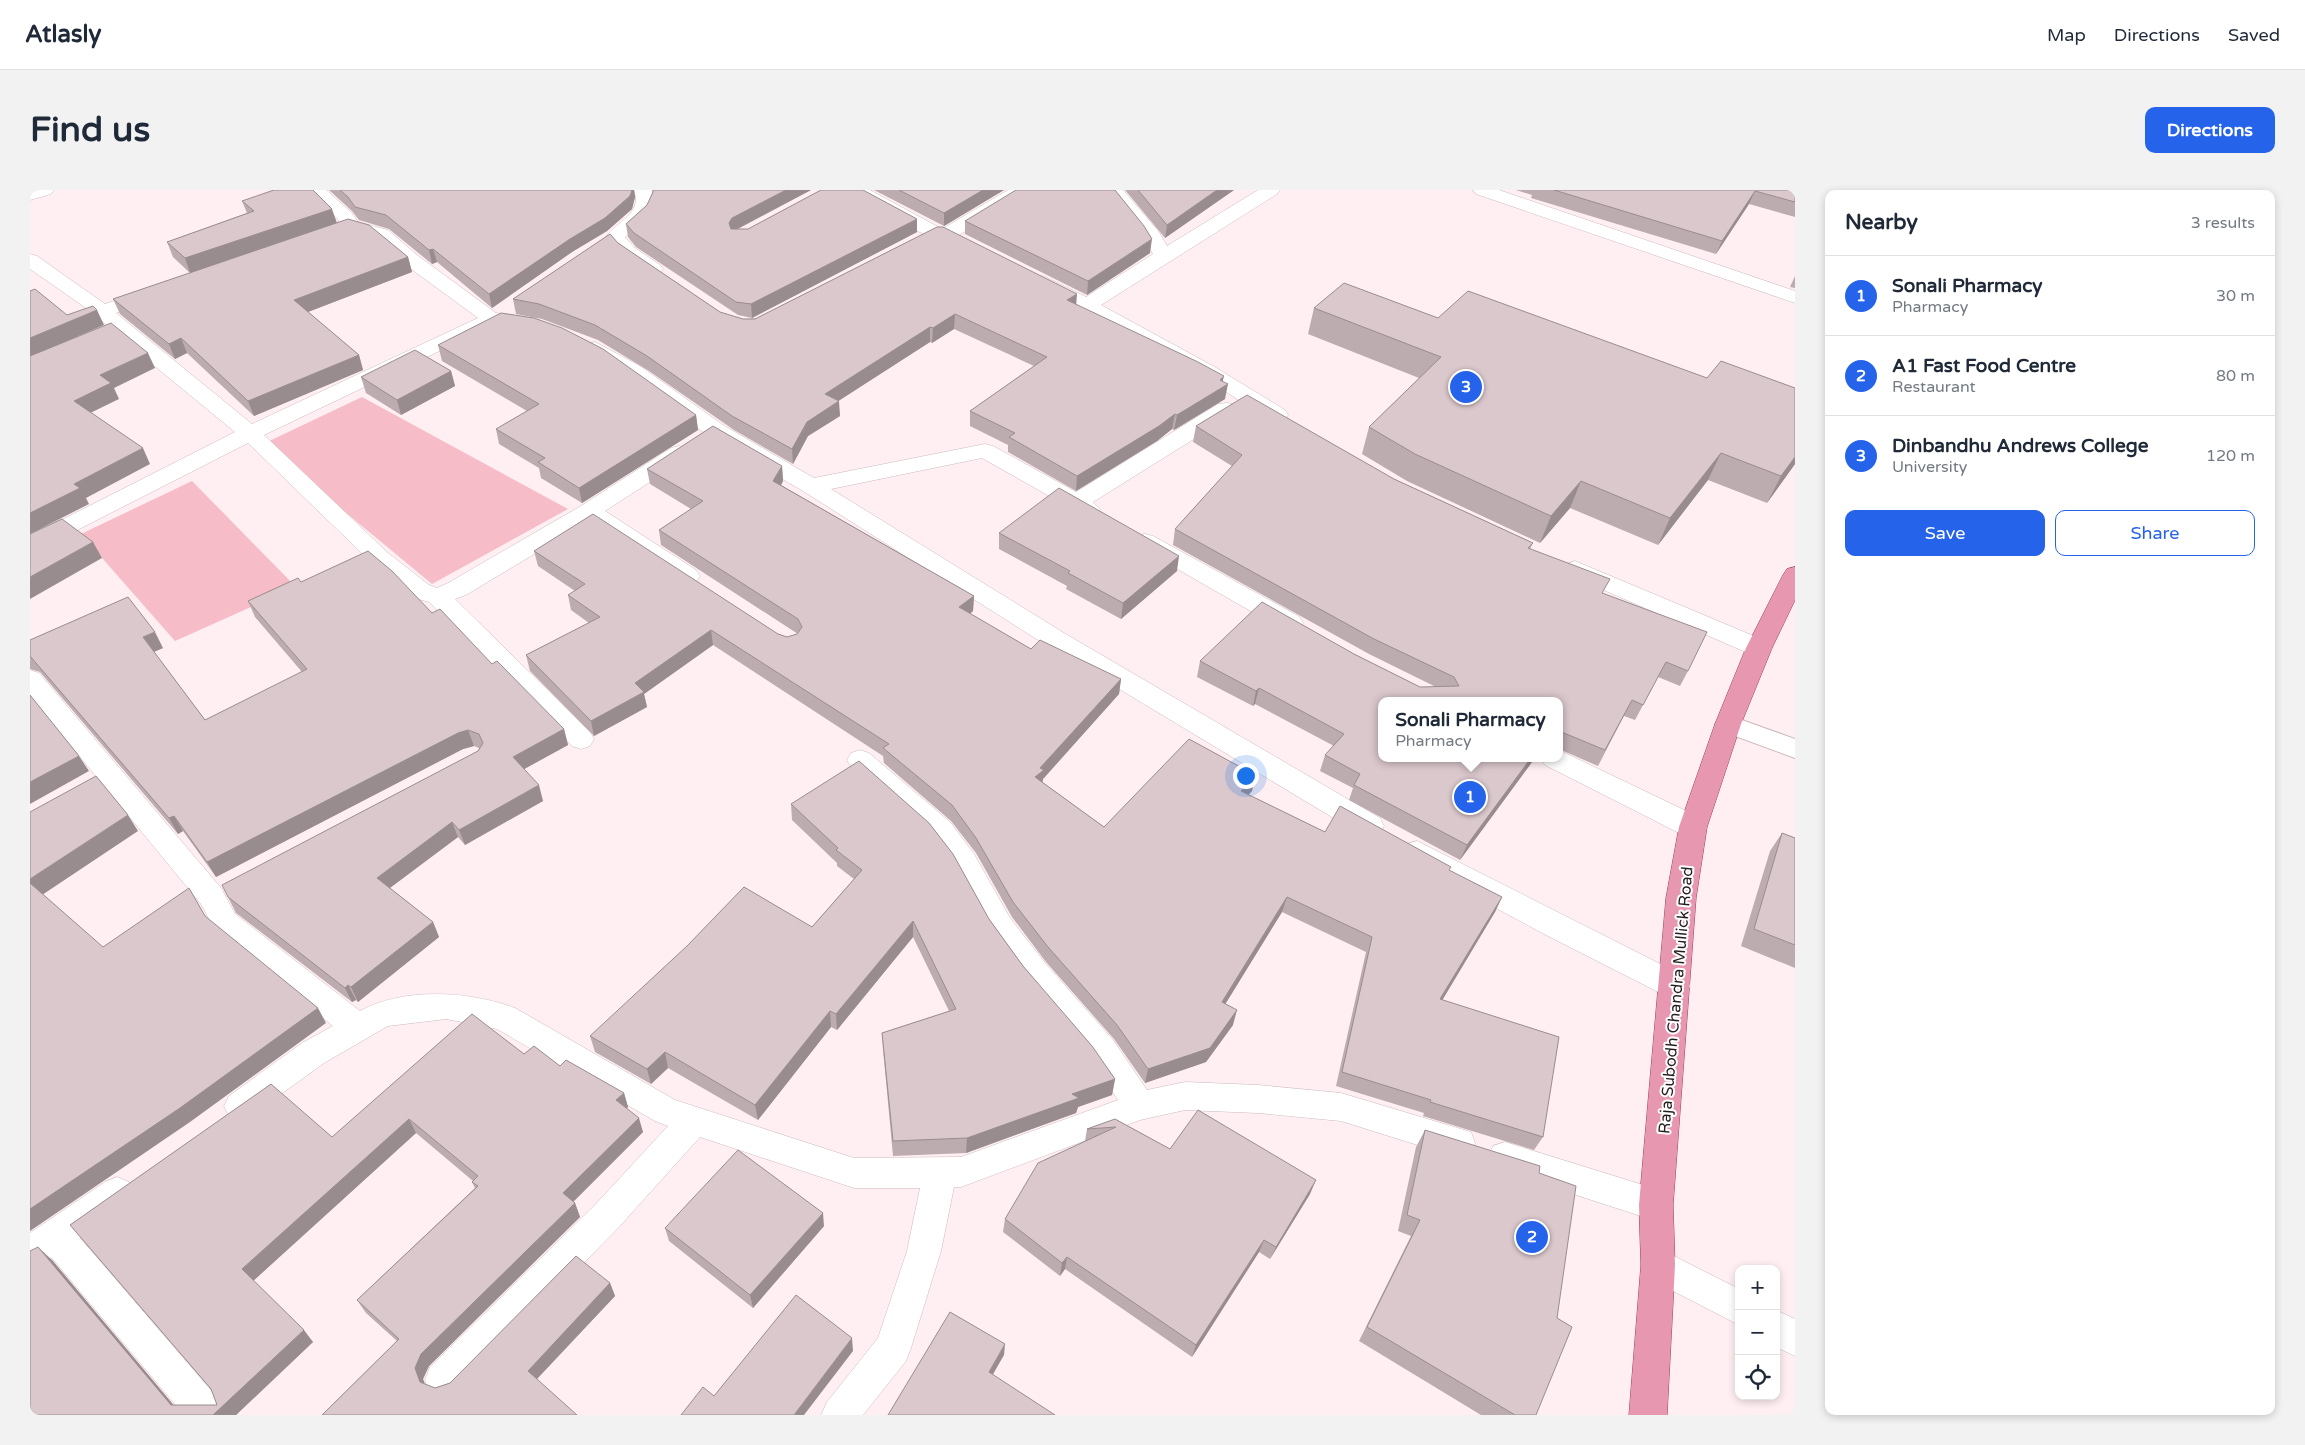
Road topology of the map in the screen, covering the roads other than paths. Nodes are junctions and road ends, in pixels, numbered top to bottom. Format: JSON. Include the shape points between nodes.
{"nodes":[{"id":1,"x":45,"y":190,"type":"edge"},
{"id":2,"x":315,"y":190,"type":"edge"},
{"id":3,"x":643,"y":190,"type":"edge"},
{"id":4,"x":858,"y":190,"type":"edge"},
{"id":5,"x":1021,"y":190,"type":"edge"},
{"id":6,"x":1113,"y":190,"type":"edge"},
{"id":7,"x":1271,"y":190,"type":"edge"},
{"id":8,"x":1482,"y":190,"type":"edge"},
{"id":9,"x":30,"y":195,"type":"edge"},
{"id":10,"x":351,"y":226,"type":"junction"},
{"id":11,"x":942,"y":233,"type":"junction"},
{"id":12,"x":324,"y":235,"type":"edge"},
{"id":13,"x":911,"y":244,"type":"edge"},
{"id":14,"x":972,"y":245,"type":"edge"},
{"id":15,"x":1163,"y":256,"type":"junction"},
{"id":16,"x":30,"y":260,"type":"edge"},
{"id":17,"x":1022,"y":271,"type":"edge"},
{"id":18,"x":667,"y":278,"type":"edge"},
{"id":19,"x":168,"y":289,"type":"edge"},
{"id":20,"x":1795,"y":297,"type":"edge"},
{"id":21,"x":514,"y":304,"type":"dead end"},
{"id":22,"x":1088,"y":305,"type":"junction"},
{"id":23,"x":103,"y":311,"type":"junction"},
{"id":24,"x":492,"y":319,"type":"junction"},
{"id":25,"x":551,"y":329,"type":"edge"},
{"id":26,"x":575,"y":339,"type":"edge"},
{"id":27,"x":1247,"y":396,"type":"junction"},
{"id":28,"x":1290,"y":422,"type":"edge"},
{"id":29,"x":715,"y":430,"type":"junction"},
{"id":30,"x":250,"y":433,"type":"junction"},
{"id":31,"x":811,"y":486,"type":"junction"},
{"id":32,"x":1077,"y":502,"type":"junction"},
{"id":33,"x":589,"y":511,"type":"junction"},
{"id":34,"x":30,"y":545,"type":"edge"},
{"id":35,"x":1557,"y":561,"type":"edge"},
{"id":36,"x":1795,"y":575,"type":"edge"},
{"id":37,"x":706,"y":588,"type":"edge"},
{"id":38,"x":438,"y":596,"type":"junction"},
{"id":39,"x":1308,"y":633,"type":"edge"},
{"id":40,"x":1759,"y":648,"type":"junction"},
{"id":41,"x":30,"y":679,"type":"edge"},
{"id":42,"x":1728,"y":724,"type":"junction"},
{"id":43,"x":581,"y":739,"type":"dead end"},
{"id":44,"x":1795,"y":749,"type":"edge"},
{"id":45,"x":860,"y":760,"type":"edge"},
{"id":46,"x":1562,"y":762,"type":"edge"},
{"id":47,"x":111,"y":774,"type":"junction"},
{"id":48,"x":86,"y":788,"type":"edge"},
{"id":49,"x":1693,"y":827,"type":"junction"},
{"id":50,"x":237,"y":883,"type":"edge"},
{"id":51,"x":211,"y":896,"type":"junction"},
{"id":52,"x":1675,"y":986,"type":"junction"},
{"id":53,"x":358,"y":1028,"type":"junction"},
{"id":54,"x":1140,"y":1106,"type":"junction"},
{"id":55,"x":695,"y":1120,"type":"junction"},
{"id":56,"x":218,"y":1122,"type":"edge"},
{"id":57,"x":940,"y":1172,"type":"junction"},
{"id":58,"x":137,"y":1179,"type":"edge"},
{"id":59,"x":1656,"y":1205,"type":"junction"},
{"id":60,"x":43,"y":1244,"type":"edge"},
{"id":61,"x":1658,"y":1265,"type":"junction"},
{"id":62,"x":1735,"y":1306,"type":"edge"},
{"id":63,"x":1780,"y":1330,"type":"edge"},
{"id":64,"x":1795,"y":1338,"type":"edge"},
{"id":65,"x":443,"y":1380,"type":"dead end"},
{"id":66,"x":208,"y":1415,"type":"edge"},
{"id":67,"x":840,"y":1415,"type":"edge"},
{"id":68,"x":1648,"y":1415,"type":"edge"}],
"edges":[{"from":1,"to":9,"type":"street"},
{"from":2,"to":10,"type":"street","via":[[345,216]]},
{"from":3,"to":18,"type":"street","via":[[646,204],[635,220],[608,241]]},
{"from":4,"to":11,"type":"street"},
{"from":5,"to":11,"type":"street"},
{"from":6,"to":15,"type":"street","via":[[1152,236]]},
{"from":7,"to":15,"type":"street"},
{"from":8,"to":20,"type":"street"},
{"from":10,"to":12,"type":"street"},
{"from":10,"to":24,"type":"street","via":[[381,234]]},
{"from":11,"to":13,"type":"street"},
{"from":11,"to":14,"type":"street"},
{"from":15,"to":22,"type":"street"},
{"from":16,"to":23,"type":"street"},
{"from":17,"to":22,"type":"street"},
{"from":19,"to":23,"type":"street"},
{"from":21,"to":24,"type":"street"},
{"from":22,"to":27,"type":"street"},
{"from":23,"to":30,"type":"street","via":[[111,332]]},
{"from":24,"to":25,"type":"street"},
{"from":24,"to":30,"type":"street"},
{"from":26,"to":29,"type":"street","via":[[633,370]]},
{"from":27,"to":28,"type":"street"},
{"from":27,"to":32,"type":"street"},
{"from":29,"to":31,"type":"street"},
{"from":29,"to":33,"type":"street"},
{"from":30,"to":34,"type":"street"},
{"from":30,"to":38,"type":"street","via":[[380,558],[420,591]]},
{"from":31,"to":32,"type":"street","via":[[985,450]]},
{"from":31,"to":52,"type":"street","via":[[1055,639],[1321,799],[1556,927]]},
{"from":32,"to":39,"type":"street"},
{"from":33,"to":37,"type":"street"},
{"from":33,"to":38,"type":"street","via":[[457,589]]},
{"from":35,"to":40,"type":"street"},
{"from":36,"to":40,"type":"main road","name":"Raja Subodh Chandra Mullick Road"},
{"from":38,"to":43,"type":"street"},
{"from":40,"to":42,"type":"main road","name":"Raja Subodh Chandra Mullick Road"},
{"from":41,"to":47,"type":"street"},
{"from":42,"to":44,"type":"lane"},
{"from":42,"to":49,"type":"main road","name":"Raja Subodh Chandra Mullick Road"},
{"from":45,"to":54,"type":"street","via":[[940,830],[964,862],[1000,926],[1034,972],[1102,1050]]},
{"from":46,"to":49,"type":"street"},
{"from":47,"to":48,"type":"street"},
{"from":47,"to":51,"type":"street"},
{"from":49,"to":52,"type":"main road","name":"Raja Subodh Chandra Mullick Road","via":[[1681,898]]},
{"from":50,"to":51,"type":"street"},
{"from":51,"to":53,"type":"street","via":[[225,922]]},
{"from":52,"to":59,"type":"main road","name":"Raja Subodh Chandra Mullick Road"},
{"from":53,"to":55,"type":"street","via":[[383,1014],[446,1006],[504,1017],[666,1111]]},
{"from":53,"to":56,"type":"street","via":[[312,1053]]},
{"from":54,"to":57,"type":"street","via":[[962,1172]]},
{"from":54,"to":59,"type":"street","via":[[1185,1096],[1341,1107]]},
{"from":55,"to":57,"type":"street","via":[[854,1173]]},
{"from":55,"to":65,"type":"street","via":[[607,1216]]},
{"from":57,"to":67,"type":"street","via":[[924,1250],[894,1348]]},
{"from":58,"to":60,"type":"street"},
{"from":59,"to":61,"type":"main road","name":"Raja Subodh Chandra Mullick Road"},
{"from":60,"to":66,"type":"street"},
{"from":61,"to":62,"type":"street"},
{"from":61,"to":68,"type":"main road","name":"Raja Subodh Chandra Mullick Road"},
{"from":63,"to":64,"type":"street"}]}
